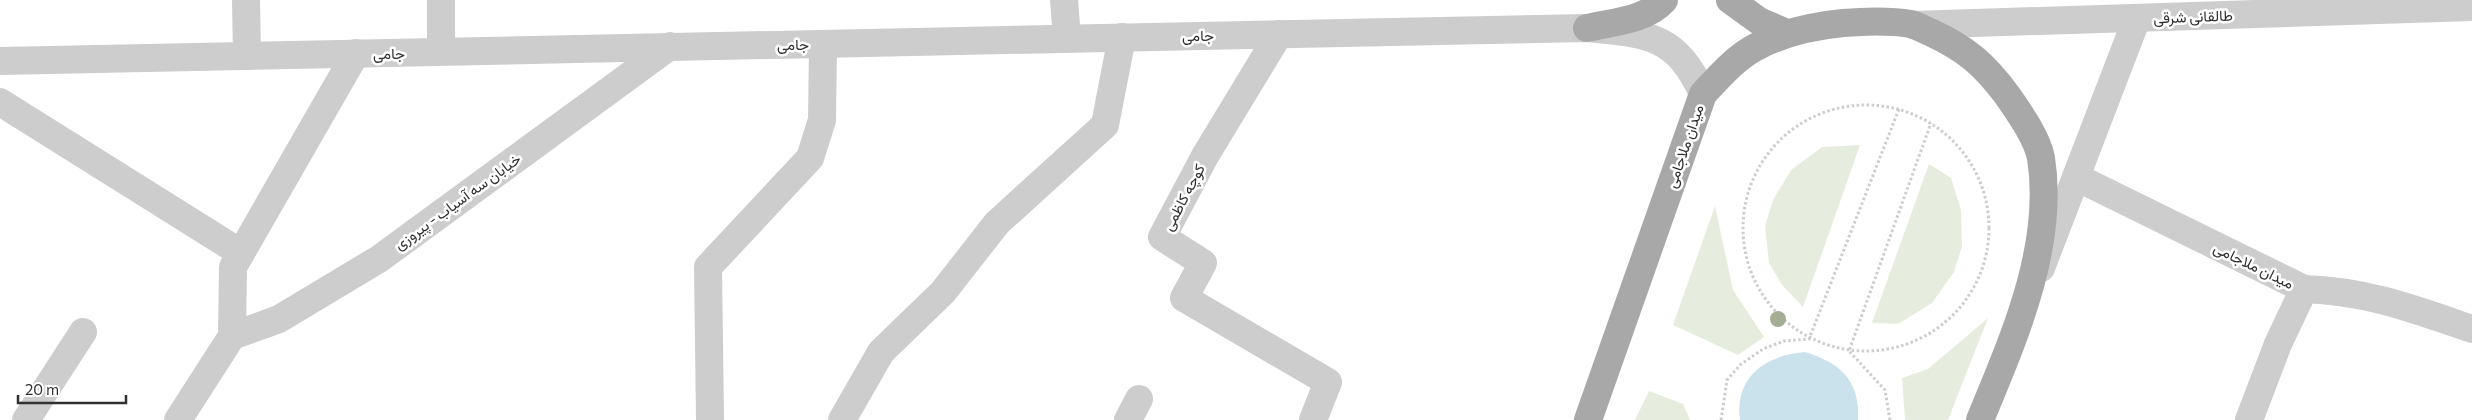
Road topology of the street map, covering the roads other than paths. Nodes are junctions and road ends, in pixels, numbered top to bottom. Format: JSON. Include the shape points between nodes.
{"nodes":[{"id":1,"x":246,"y":0,"type":"edge"},
{"id":2,"x":441,"y":0,"type":"edge"},
{"id":3,"x":1064,"y":0,"type":"edge"},
{"id":4,"x":1664,"y":0,"type":"edge"},
{"id":5,"x":1730,"y":0,"type":"edge"},
{"id":6,"x":2472,"y":7,"type":"edge"},
{"id":7,"x":2092,"y":10,"type":"edge"},
{"id":8,"x":2137,"y":18,"type":"junction"},
{"id":9,"x":1913,"y":25,"type":"junction"},
{"id":10,"x":1587,"y":28,"type":"junction"},
{"id":11,"x":1787,"y":32,"type":"junction"},
{"id":12,"x":1279,"y":34,"type":"junction"},
{"id":13,"x":1122,"y":37,"type":"junction"},
{"id":14,"x":1067,"y":38,"type":"junction"},
{"id":15,"x":822,"y":44,"type":"junction"},
{"id":16,"x":670,"y":46,"type":"junction"},
{"id":17,"x":441,"y":51,"type":"junction"},
{"id":18,"x":356,"y":53,"type":"junction"},
{"id":19,"x":247,"y":56,"type":"junction"},
{"id":20,"x":0,"y":61,"type":"edge"},
{"id":21,"x":1703,"y":94,"type":"junction"},
{"id":22,"x":1,"y":105,"type":"edge"},
{"id":23,"x":2076,"y":178,"type":"junction"},
{"id":24,"x":241,"y":253,"type":"junction"},
{"id":25,"x":2304,"y":289,"type":"junction"},
{"id":26,"x":2019,"y":325,"type":"junction"},
{"id":27,"x":2472,"y":329,"type":"edge"},
{"id":28,"x":83,"y":332,"type":"dead end"},
{"id":29,"x":232,"y":336,"type":"junction"},
{"id":30,"x":26,"y":420,"type":"edge"},
{"id":31,"x":178,"y":420,"type":"edge"},
{"id":32,"x":710,"y":420,"type":"edge"},
{"id":33,"x":842,"y":420,"type":"edge"},
{"id":34,"x":1313,"y":420,"type":"edge"},
{"id":35,"x":1588,"y":420,"type":"edge"},
{"id":36,"x":1980,"y":420,"type":"edge"},
{"id":37,"x":2248,"y":420,"type":"edge"}],
"edges":[{"from":1,"to":19,"type":"street"},
{"from":2,"to":17,"type":"street"},
{"from":3,"to":14,"type":"street"},
{"from":4,"to":10,"type":"main road","via":[[1637,17]]},
{"from":5,"to":11,"type":"main road","via":[[1760,21]]},
{"from":6,"to":8,"type":"street","name":"طالقانی شرقی"},
{"from":7,"to":8,"type":"street","name":"طالقانی شرقی"},
{"from":7,"to":9,"type":"street","name":"طالقانی شرقی"},
{"from":8,"to":23,"type":"street","name":"میدان ملاجامی"},
{"from":9,"to":11,"type":"main road","name":"میدان ملاجامی","via":[[1874,20]]},
{"from":9,"to":26,"type":"main road","name":"میدان ملاجامی","via":[[1961,47],[1992,74],[2023,117],[2041,156],[2043,202],[2037,255]]},
{"from":10,"to":12,"type":"street","name":"جامی"},
{"from":10,"to":21,"type":"street","name":"جامی","via":[[1640,34],[1662,42],[1694,73]]},
{"from":11,"to":21,"type":"main road","name":"میدان ملاجامی","via":[[1755,48],[1728,67]]},
{"from":12,"to":13,"type":"street","name":"جامی"},
{"from":12,"to":34,"type":"street","name":"کوچه کاظمی","via":[[1205,156],[1162,237],[1203,263],[1184,298],[1328,382]]},
{"from":13,"to":14,"type":"street","name":"جامی"},
{"from":13,"to":33,"type":"street","via":[[1105,125],[997,223],[943,292],[881,352]]},
{"from":14,"to":15,"type":"street","name":"جامی"},
{"from":15,"to":16,"type":"street","name":"جامی"},
{"from":15,"to":32,"type":"street","via":[[822,120],[810,158],[708,267]]},
{"from":16,"to":17,"type":"street","name":"جامی"},
{"from":16,"to":29,"type":"street","name":"خیابان سه آسیاب - پیروزی","via":[[379,258],[279,319]]},
{"from":17,"to":18,"type":"street","name":"جامی"},
{"from":18,"to":19,"type":"street","name":"جامی"},
{"from":18,"to":24,"type":"street"},
{"from":19,"to":20,"type":"street","name":"جامی"},
{"from":21,"to":35,"type":"main road","name":"میدان ملاجامی"},
{"from":22,"to":24,"type":"street"},
{"from":23,"to":25,"type":"street","name":"میدان ملاجامی"},
{"from":23,"to":26,"type":"street","name":"میدان ملاجامی"},
{"from":24,"to":29,"type":"street","via":[[233,267]]},
{"from":25,"to":27,"type":"street","name":"میدان ملاجامی","via":[[2336,290],[2404,305]]},
{"from":25,"to":37,"type":"street"},
{"from":26,"to":36,"type":"main road","name":"میدان ملاجامی"},
{"from":28,"to":30,"type":"street"},
{"from":29,"to":31,"type":"street"}]}
